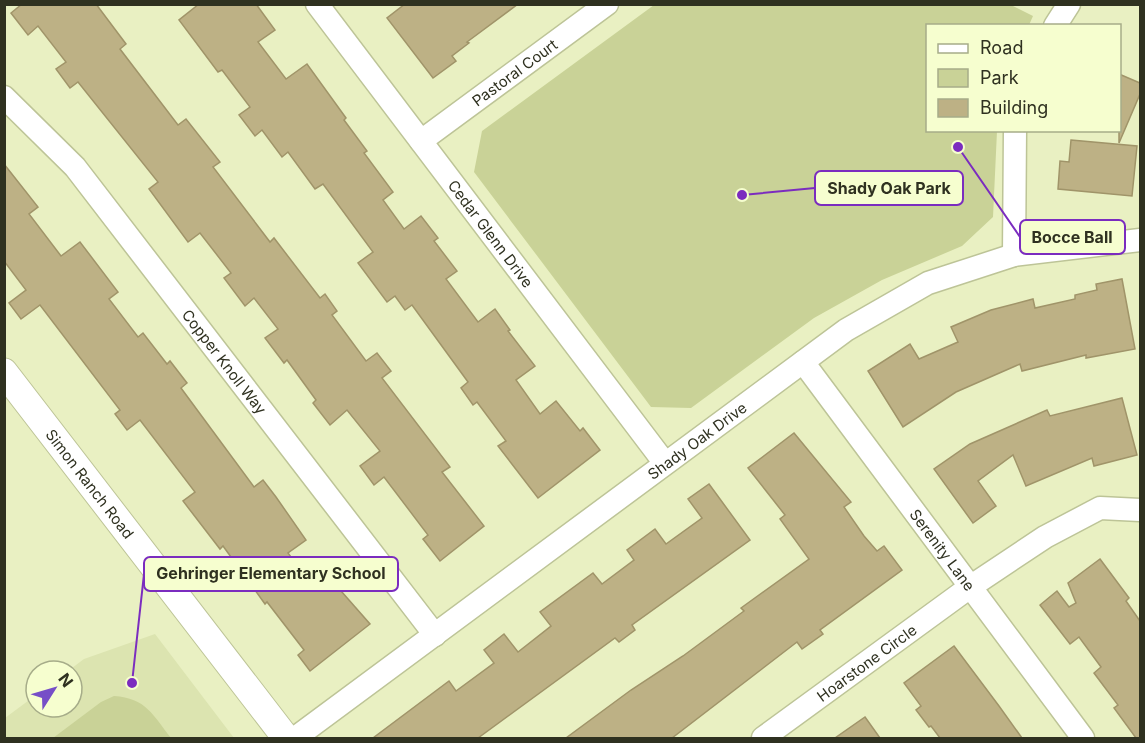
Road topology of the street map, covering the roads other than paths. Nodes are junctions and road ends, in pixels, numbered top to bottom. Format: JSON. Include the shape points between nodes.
{"nodes":[{"id":1,"x":317,"y":4,"type":"edge"},
{"id":2,"x":607,"y":4,"type":"edge"},
{"id":3,"x":1069,"y":4,"type":"edge"},
{"id":4,"x":1056,"y":24,"type":"edge"},
{"id":5,"x":4,"y":97,"type":"edge"},
{"id":6,"x":1015,"y":132,"type":"edge"},
{"id":7,"x":421,"y":141,"type":"junction"},
{"id":8,"x":1140,"y":240,"type":"edge"},
{"id":9,"x":1014,"y":255,"type":"junction"},
{"id":10,"x":803,"y":362,"type":"junction"},
{"id":11,"x":4,"y":372,"type":"edge"},
{"id":12,"x":664,"y":462,"type":"junction"},
{"id":13,"x":1140,"y":510,"type":"edge"},
{"id":14,"x":970,"y":587,"type":"junction"},
{"id":15,"x":435,"y":635,"type":"junction"},
{"id":16,"x":286,"y":738,"type":"edge"},
{"id":17,"x":295,"y":738,"type":"edge"},
{"id":18,"x":763,"y":738,"type":"edge"},
{"id":19,"x":1083,"y":738,"type":"edge"}],
"edges":[{"from":1,"to":7,"type":"street","name":"Cedar Glenn Drive"},
{"from":2,"to":7,"type":"street","name":"Pastoral Court"},
{"from":3,"to":4,"type":"street"},
{"from":5,"to":15,"type":"street","name":"Copper Knoll Way","via":[[75,167]]},
{"from":6,"to":9,"type":"street"},
{"from":7,"to":12,"type":"street","name":"Cedar Glenn Drive"},
{"from":8,"to":9,"type":"street","name":"Shady Oak Drive"},
{"from":9,"to":10,"type":"street","name":"Shady Oak Drive","via":[[928,283],[846,330]]},
{"from":10,"to":12,"type":"street","name":"Shady Oak Drive"},
{"from":10,"to":14,"type":"street","name":"Serenity Lane"},
{"from":11,"to":16,"type":"street","name":"Simon Ranch Road"},
{"from":12,"to":15,"type":"street","name":"Shady Oak Drive"},
{"from":13,"to":14,"type":"street","name":"Hoarstone Circle","via":[[1100,508],[1045,537]]},
{"from":14,"to":18,"type":"street","name":"Hoarstone Circle"},
{"from":14,"to":19,"type":"street","name":"Serenity Lane"},
{"from":15,"to":17,"type":"street","name":"Shady Oak Drive"}]}
